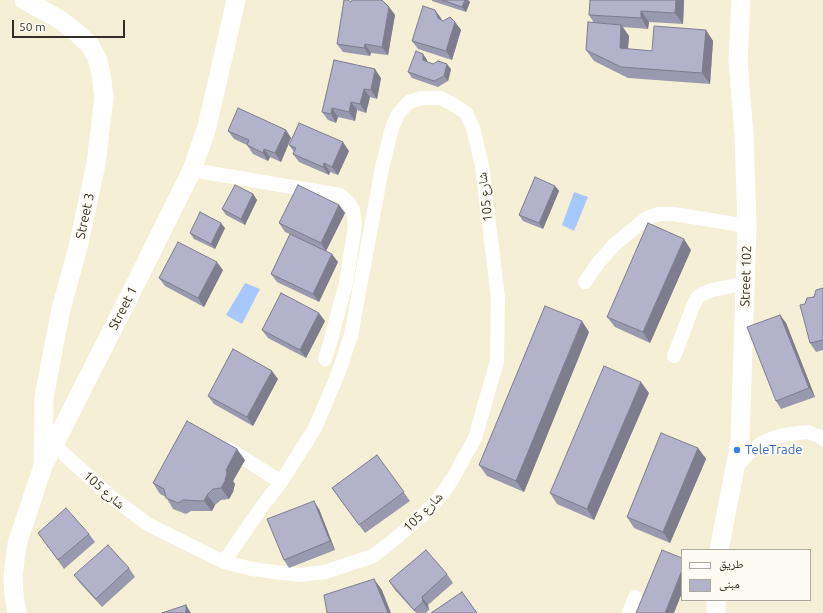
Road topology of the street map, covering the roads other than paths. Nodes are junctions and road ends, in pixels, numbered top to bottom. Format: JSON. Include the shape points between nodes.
{"nodes":[{"id":1,"x":24,"y":0,"type":"edge"},
{"id":2,"x":236,"y":0,"type":"edge"},
{"id":3,"x":741,"y":0,"type":"edge"},
{"id":4,"x":192,"y":170,"type":"junction"},
{"id":5,"x":747,"y":226,"type":"junction"},
{"id":6,"x":585,"y":282,"type":"dead end"},
{"id":7,"x":746,"y":283,"type":"junction"},
{"id":8,"x":674,"y":356,"type":"dead end"},
{"id":9,"x":325,"y":359,"type":"dead end"},
{"id":10,"x":823,"y":438,"type":"edge"},
{"id":11,"x":218,"y":443,"type":"edge"},
{"id":12,"x":53,"y":444,"type":"junction"},
{"id":13,"x":43,"y":466,"type":"junction"},
{"id":14,"x":735,"y":469,"type":"junction"},
{"id":15,"x":281,"y":482,"type":"junction"},
{"id":16,"x":719,"y":549,"type":"edge"},
{"id":17,"x":224,"y":562,"type":"junction"},
{"id":18,"x":635,"y":597,"type":"dead end"},
{"id":19,"x":716,"y":601,"type":"edge"},
{"id":20,"x":18,"y":613,"type":"edge"},
{"id":21,"x":629,"y":613,"type":"edge"},
{"id":22,"x":716,"y":613,"type":"edge"}],
"edges":[{"from":1,"to":13,"type":"street","name":"Street 3","via":[[58,19],[90,45],[101,73],[104,98],[96,164],[61,309],[44,397]]},
{"from":2,"to":4,"type":"street","name":"Street 1","via":[[207,127]]},
{"from":3,"to":5,"type":"street","name":"Street 102","via":[[738,60]]},
{"from":4,"to":9,"type":"street","via":[[340,195],[348,202],[353,210],[355,224],[346,283]]},
{"from":4,"to":12,"type":"street","name":"Street 1"},
{"from":5,"to":6,"type":"street","via":[[674,214],[660,214],[647,218],[615,244]]},
{"from":5,"to":7,"type":"street","name":"Street 102"},
{"from":7,"to":8,"type":"street","via":[[712,290],[697,298]]},
{"from":7,"to":14,"type":"street","name":"Street 102","via":[[740,442]]},
{"from":10,"to":14,"type":"street","via":[[808,432],[774,437],[749,453]]},
{"from":11,"to":15,"type":"street"},
{"from":12,"to":13,"type":"street","name":"Street 1"},
{"from":12,"to":17,"type":"street","name":"شارع 105","via":[[110,496],[149,525]]},
{"from":13,"to":20,"type":"street","name":"Street 1","via":[[17,544],[13,576]]},
{"from":14,"to":16,"type":"street","name":"Street 102"},
{"from":15,"to":17,"type":"street"},
{"from":15,"to":17,"type":"street","name":"شارع 105","via":[[315,428],[351,335],[382,168],[392,128],[398,114],[409,102],[422,98],[441,98],[466,113],[473,128],[482,165],[498,298],[497,361],[475,438],[440,497],[423,515],[372,556],[324,572],[300,575],[252,569]]},
{"from":18,"to":21,"type":"street"},
{"from":19,"to":22,"type":"street"}]}
